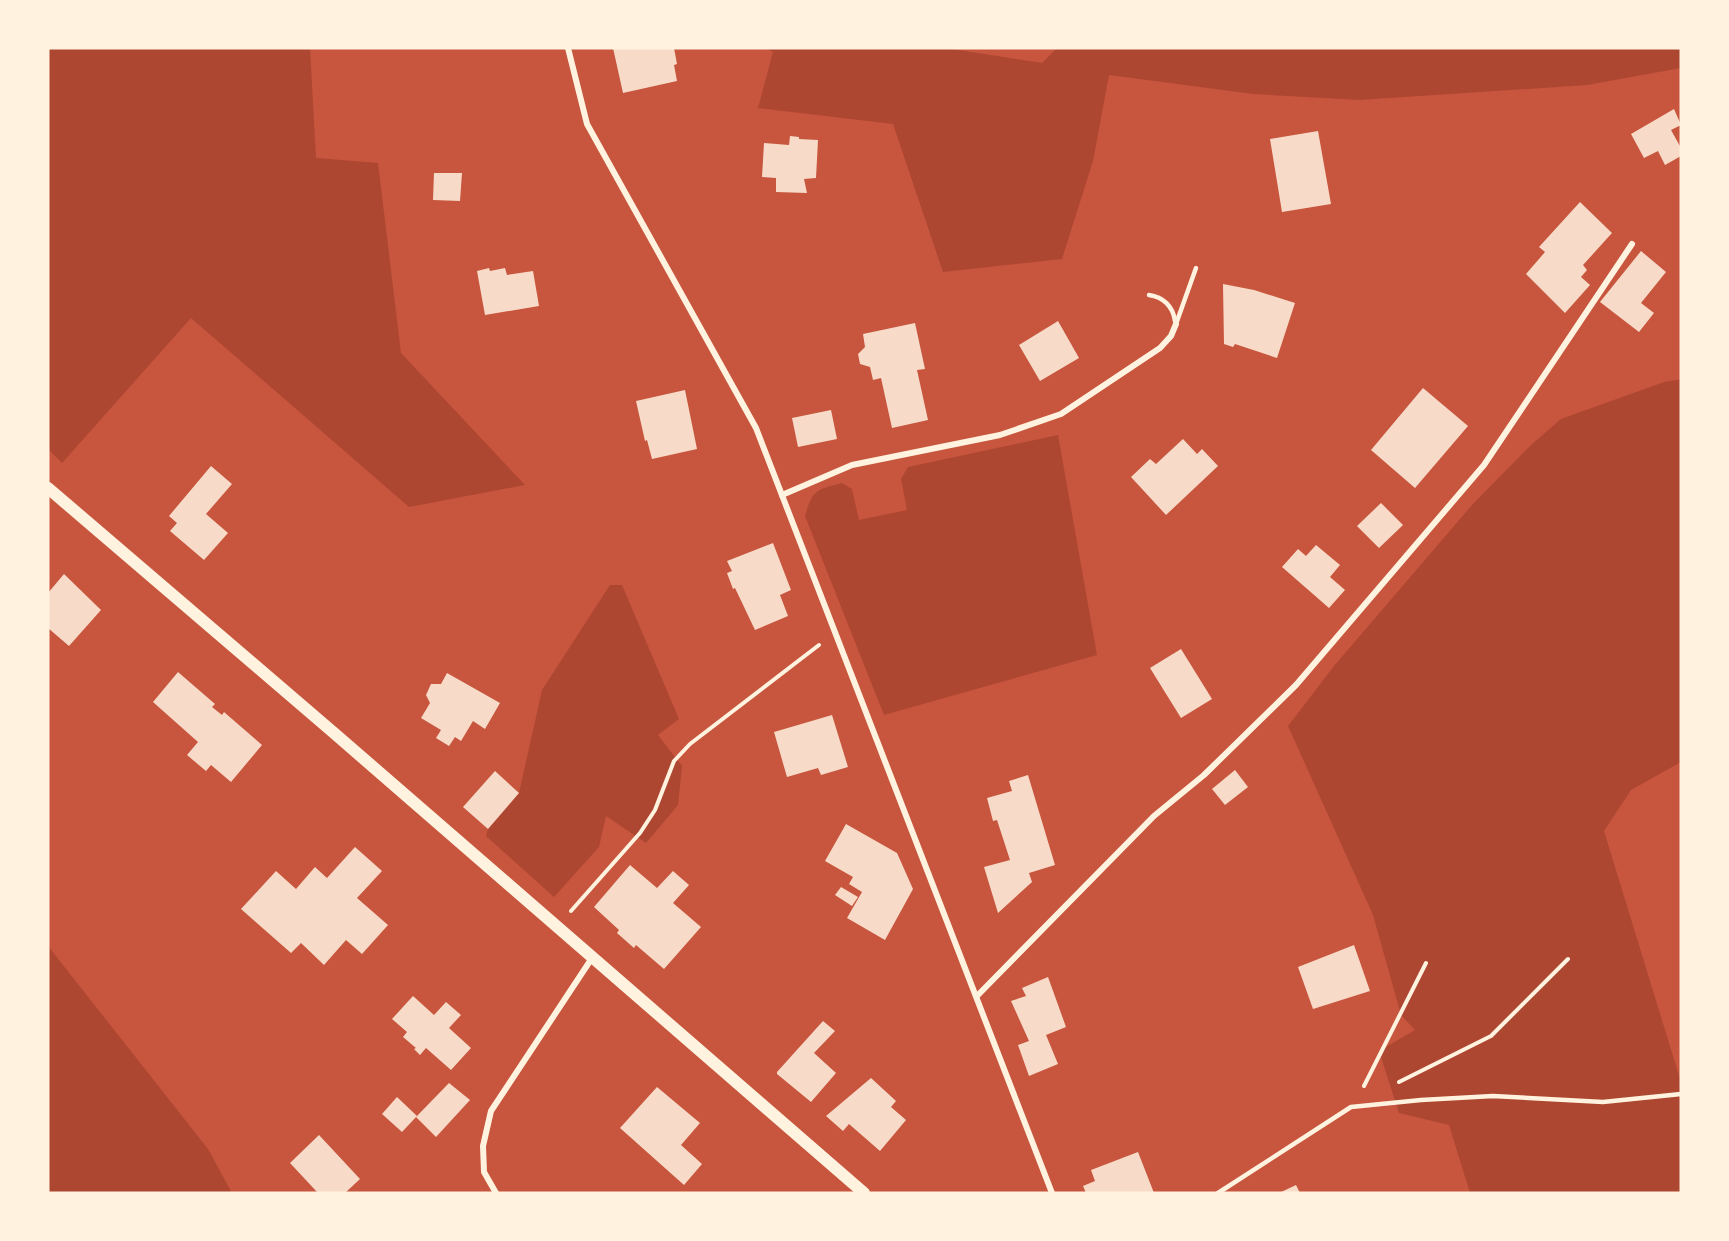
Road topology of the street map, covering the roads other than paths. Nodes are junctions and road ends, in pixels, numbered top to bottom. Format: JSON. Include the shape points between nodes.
{"nodes":[{"id":1,"x":568,"y":48,"type":"edge"},
{"id":2,"x":1632,"y":244,"type":"dead end"},
{"id":3,"x":1196,"y":268,"type":"dead end"},
{"id":4,"x":1149,"y":295,"type":"dead end"},
{"id":5,"x":1176,"y":324,"type":"junction"},
{"id":6,"x":48,"y":488,"type":"edge"},
{"id":7,"x":782,"y":495,"type":"junction"},
{"id":8,"x":592,"y":958,"type":"junction"},
{"id":9,"x":977,"y":996,"type":"junction"},
{"id":10,"x":1681,"y":1094,"type":"edge"},
{"id":11,"x":496,"y":1193,"type":"edge"},
{"id":12,"x":864,"y":1193,"type":"edge"},
{"id":13,"x":1052,"y":1193,"type":"edge"},
{"id":14,"x":1218,"y":1193,"type":"edge"}],
"edges":[{"from":1,"to":7,"type":"street","via":[[587,124],[756,428]]},
{"from":2,"to":9,"type":"street","via":[[1484,465],[1296,685],[1204,774],[1154,816]]},
{"from":3,"to":5,"type":"lane"},
{"from":4,"to":5,"type":"lane","via":[[1169,305]]},
{"from":5,"to":7,"type":"street","via":[[1160,348],[1061,414],[1000,435],[852,465]]},
{"from":6,"to":8,"type":"main road"},
{"from":7,"to":9,"type":"street"},
{"from":8,"to":11,"type":"street","via":[[491,1111],[483,1146],[484,1172]]},
{"from":8,"to":12,"type":"main road"},
{"from":9,"to":13,"type":"street"},
{"from":10,"to":14,"type":"lane","via":[[1603,1102],[1493,1096],[1351,1107]]}]}
